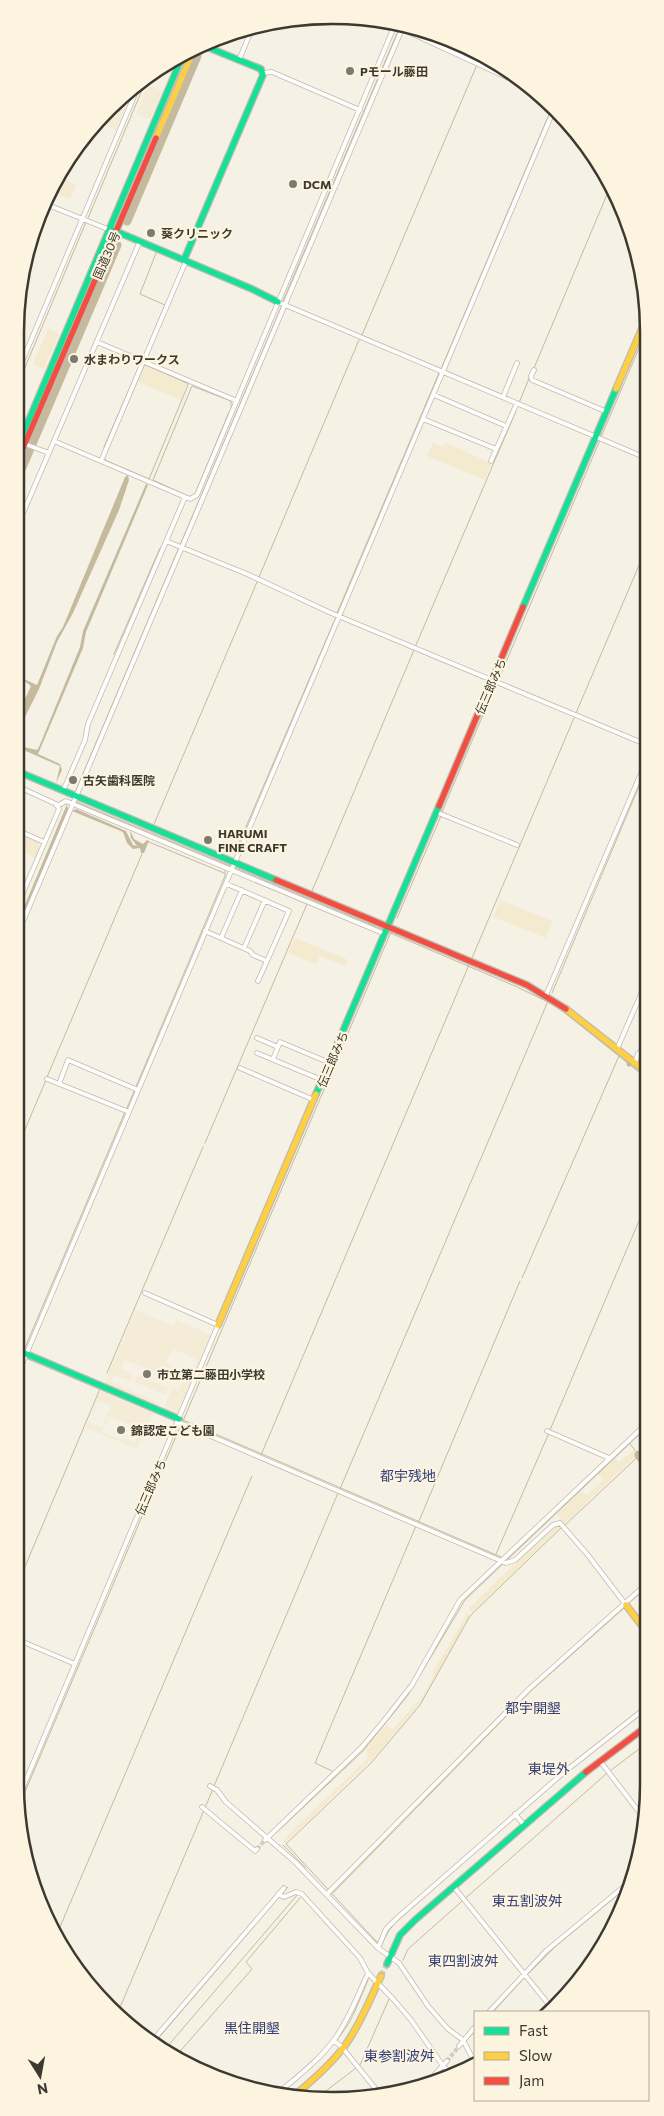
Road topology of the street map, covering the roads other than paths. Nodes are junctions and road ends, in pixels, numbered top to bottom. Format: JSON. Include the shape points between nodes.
{"nodes":[{"id":1,"x":398,"y":31,"type":"edge"},
{"id":2,"x":398,"y":31,"type":"edge"},
{"id":3,"x":413,"y":34,"type":"edge"},
{"id":4,"x":249,"y":35,"type":"edge"},
{"id":5,"x":211,"y":49,"type":"edge"},
{"id":6,"x":190,"y":59,"type":"edge"},
{"id":7,"x":239,"y":60,"type":"junction"},
{"id":8,"x":179,"y":64,"type":"edge"},
{"id":9,"x":263,"y":73,"type":"junction"},
{"id":10,"x":499,"y":73,"type":"edge"},
{"id":11,"x":135,"y":95,"type":"edge"},
{"id":12,"x":360,"y":110,"type":"junction"},
{"id":13,"x":551,"y":115,"type":"edge"},
{"id":14,"x":51,"y":206,"type":"edge"},
{"id":15,"x":85,"y":221,"type":"junction"},
{"id":16,"x":110,"y":230,"type":"junction"},
{"id":17,"x":116,"y":231,"type":"junction"},
{"id":18,"x":140,"y":241,"type":"junction"},
{"id":19,"x":185,"y":261,"type":"junction"},
{"id":20,"x":282,"y":304,"type":"junction"},
{"id":21,"x":640,"y":333,"type":"edge"},
{"id":22,"x":97,"y":342,"type":"junction"},
{"id":23,"x":24,"y":357,"type":"edge"},
{"id":24,"x":144,"y":362,"type":"junction"},
{"id":25,"x":517,"y":363,"type":"dead end"},
{"id":26,"x":534,"y":370,"type":"dead end"},
{"id":27,"x":441,"y":372,"type":"junction"},
{"id":28,"x":434,"y":395,"type":"junction"},
{"id":29,"x":503,"y":397,"type":"junction"},
{"id":30,"x":237,"y":401,"type":"junction"},
{"id":31,"x":518,"y":404,"type":"junction"},
{"id":32,"x":607,"y":412,"type":"junction"},
{"id":33,"x":423,"y":419,"type":"junction"},
{"id":34,"x":506,"y":426,"type":"junction"},
{"id":35,"x":599,"y":438,"type":"junction"},
{"id":36,"x":54,"y":441,"type":"junction"},
{"id":37,"x":25,"y":444,"type":"edge"},
{"id":38,"x":496,"y":449,"type":"junction"},
{"id":39,"x":49,"y":453,"type":"junction"},
{"id":40,"x":640,"y":455,"type":"edge"},
{"id":41,"x":101,"y":461,"type":"junction"},
{"id":42,"x":490,"y":461,"type":"dead end"},
{"id":43,"x":185,"y":497,"type":"junction"},
{"id":44,"x":24,"y":511,"type":"edge"},
{"id":45,"x":166,"y":541,"type":"junction"},
{"id":46,"x":180,"y":548,"type":"junction"},
{"id":47,"x":337,"y":616,"type":"junction"},
{"id":48,"x":496,"y":681,"type":"junction"},
{"id":49,"x":640,"y":742,"type":"edge"},
{"id":50,"x":24,"y":774,"type":"edge"},
{"id":51,"x":640,"y":776,"type":"edge"},
{"id":52,"x":24,"y":790,"type":"edge"},
{"id":53,"x":64,"y":790,"type":"junction"},
{"id":54,"x":75,"y":801,"type":"junction"},
{"id":55,"x":57,"y":806,"type":"junction"},
{"id":56,"x":440,"y":814,"type":"junction"},
{"id":57,"x":24,"y":833,"type":"edge"},
{"id":58,"x":44,"y":842,"type":"junction"},
{"id":59,"x":516,"y":846,"type":"dead end"},
{"id":60,"x":234,"y":867,"type":"junction"},
{"id":61,"x":227,"y":884,"type":"junction"},
{"id":62,"x":24,"y":890,"type":"edge"},
{"id":63,"x":242,"y":890,"type":"junction"},
{"id":64,"x":265,"y":900,"type":"junction"},
{"id":65,"x":24,"y":918,"type":"edge"},
{"id":66,"x":386,"y":931,"type":"junction"},
{"id":67,"x":205,"y":932,"type":"junction"},
{"id":68,"x":221,"y":938,"type":"junction"},
{"id":69,"x":244,"y":948,"type":"junction"},
{"id":70,"x":267,"y":961,"type":"junction"},
{"id":71,"x":258,"y":982,"type":"dead end"},
{"id":72,"x":546,"y":995,"type":"junction"},
{"id":73,"x":640,"y":996,"type":"edge"},
{"id":74,"x":257,"y":1038,"type":"dead end"},
{"id":75,"x":278,"y":1047,"type":"junction"},
{"id":76,"x":616,"y":1049,"type":"junction"},
{"id":77,"x":640,"y":1052,"type":"edge"},
{"id":78,"x":257,"y":1053,"type":"dead end"},
{"id":79,"x":273,"y":1059,"type":"junction"},
{"id":80,"x":330,"y":1063,"type":"junction"},
{"id":81,"x":635,"y":1063,"type":"junction"},
{"id":82,"x":640,"y":1067,"type":"edge"},
{"id":83,"x":240,"y":1068,"type":"dead end"},
{"id":84,"x":47,"y":1079,"type":"dead end"},
{"id":85,"x":322,"y":1080,"type":"junction"},
{"id":86,"x":58,"y":1084,"type":"junction"},
{"id":87,"x":136,"y":1089,"type":"junction"},
{"id":88,"x":314,"y":1100,"type":"junction"},
{"id":89,"x":126,"y":1112,"type":"junction"},
{"id":90,"x":145,"y":1294,"type":"dead end"},
{"id":91,"x":218,"y":1325,"type":"junction"},
{"id":92,"x":24,"y":1348,"type":"edge"},
{"id":93,"x":24,"y":1354,"type":"edge"},
{"id":94,"x":178,"y":1421,"type":"junction"},
{"id":95,"x":640,"y":1430,"type":"edge"},
{"id":96,"x":548,"y":1432,"type":"dead end"},
{"id":97,"x":609,"y":1458,"type":"junction"},
{"id":98,"x":503,"y":1561,"type":"junction"},
{"id":99,"x":640,"y":1590,"type":"edge"},
{"id":100,"x":626,"y":1605,"type":"junction"},
{"id":101,"x":640,"y":1624,"type":"edge"},
{"id":102,"x":24,"y":1642,"type":"edge"},
{"id":103,"x":75,"y":1664,"type":"junction"},
{"id":104,"x":640,"y":1712,"type":"edge"},
{"id":105,"x":640,"y":1731,"type":"edge"},
{"id":106,"x":599,"y":1761,"type":"junction"},
{"id":107,"x":24,"y":1785,"type":"edge"},
{"id":108,"x":210,"y":1786,"type":"dead end"},
{"id":109,"x":202,"y":1807,"type":"dead end"},
{"id":110,"x":639,"y":1812,"type":"edge"},
{"id":111,"x":516,"y":1815,"type":"junction"},
{"id":112,"x":524,"y":1825,"type":"junction"},
{"id":113,"x":266,"y":1838,"type":"junction"},
{"id":114,"x":257,"y":1849,"type":"dead end"},
{"id":115,"x":454,"y":1887,"type":"junction"},
{"id":116,"x":284,"y":1888,"type":"dead end"},
{"id":117,"x":622,"y":1888,"type":"edge"},
{"id":118,"x":329,"y":1892,"type":"junction"},
{"id":119,"x":280,"y":1895,"type":"junction"},
{"id":120,"x":379,"y":1945,"type":"junction"},
{"id":121,"x":390,"y":1956,"type":"junction"},
{"id":122,"x":387,"y":1964,"type":"tunnel mouth"},
{"id":123,"x":368,"y":1973,"type":"junction"},
{"id":124,"x":525,"y":1975,"type":"junction"},
{"id":125,"x":381,"y":1976,"type":"tunnel mouth"},
{"id":126,"x":378,"y":1982,"type":"junction"},
{"id":127,"x":548,"y":2004,"type":"edge"},
{"id":128,"x":489,"y":2011,"type":"edge"},
{"id":129,"x":474,"y":2028,"type":"edge"},
{"id":130,"x":156,"y":2037,"type":"edge"},
{"id":131,"x":463,"y":2040,"type":"junction"},
{"id":132,"x":335,"y":2042,"type":"junction"},
{"id":133,"x":458,"y":2046,"type":"tunnel mouth"},
{"id":134,"x":343,"y":2049,"type":"junction"},
{"id":135,"x":472,"y":2058,"type":"edge"},
{"id":136,"x":447,"y":2061,"type":"tunnel mouth"},
{"id":137,"x":443,"y":2066,"type":"junction"},
{"id":138,"x":447,"y":2070,"type":"edge"},
{"id":139,"x":435,"y":2075,"type":"edge"},
{"id":140,"x":284,"y":2088,"type":"edge"},
{"id":141,"x":377,"y":2089,"type":"edge"},
{"id":142,"x":300,"y":2091,"type":"edge"}],
"edges":[{"from":1,"to":12,"type":"street"},
{"from":2,"to":20,"type":"street"},
{"from":3,"to":10,"type":"street"},
{"from":4,"to":7,"type":"street"},
{"from":5,"to":7,"type":"main road"},
{"from":6,"to":17,"type":"main road","name":"国道30号"},
{"from":7,"to":9,"type":"main road"},
{"from":8,"to":16,"type":"main road","name":"国道30号"},
{"from":9,"to":12,"type":"street","via":[[272,72]]},
{"from":9,"to":19,"type":"main road"},
{"from":11,"to":15,"type":"street"},
{"from":12,"to":20,"type":"street"},
{"from":13,"to":27,"type":"street"},
{"from":14,"to":15,"type":"street"},
{"from":15,"to":16,"type":"street"},
{"from":15,"to":23,"type":"street"},
{"from":16,"to":17,"type":"main road"},
{"from":16,"to":37,"type":"main road","name":"国道30号"},
{"from":17,"to":18,"type":"main road"},
{"from":17,"to":37,"type":"main road","name":"国道30号"},
{"from":18,"to":19,"type":"main road"},
{"from":18,"to":22,"type":"street"},
{"from":19,"to":20,"type":"main road"},
{"from":19,"to":24,"type":"street"},
{"from":20,"to":27,"type":"street"},
{"from":20,"to":30,"type":"street"},
{"from":20,"to":46,"type":"street"},
{"from":21,"to":32,"type":"main road","name":"伝三郎みち"},
{"from":22,"to":24,"type":"street"},
{"from":22,"to":36,"type":"street"},
{"from":24,"to":30,"type":"street"},
{"from":24,"to":41,"type":"street"},
{"from":25,"to":29,"type":"street"},
{"from":26,"to":32,"type":"street","via":[[532,380]]},
{"from":27,"to":28,"type":"street"},
{"from":27,"to":29,"type":"street"},
{"from":28,"to":33,"type":"street"},
{"from":28,"to":34,"type":"street"},
{"from":29,"to":31,"type":"street"},
{"from":30,"to":43,"type":"street","via":[[197,495],[190,499]]},
{"from":31,"to":34,"type":"street"},
{"from":31,"to":35,"type":"street"},
{"from":32,"to":35,"type":"main road","name":"伝三郎みち"},
{"from":33,"to":38,"type":"street"},
{"from":33,"to":47,"type":"street"},
{"from":34,"to":38,"type":"street"},
{"from":35,"to":40,"type":"street"},
{"from":35,"to":48,"type":"main road","name":"伝三郎みち"},
{"from":36,"to":39,"type":"street"},
{"from":36,"to":41,"type":"street"},
{"from":37,"to":39,"type":"street"},
{"from":38,"to":42,"type":"street"},
{"from":39,"to":44,"type":"street"},
{"from":41,"to":43,"type":"street"},
{"from":43,"to":45,"type":"street"},
{"from":45,"to":46,"type":"street"},
{"from":45,"to":53,"type":"street","via":[[88,724],[85,740]]},
{"from":46,"to":47,"type":"street","via":[[247,574]]},
{"from":46,"to":54,"type":"street"},
{"from":47,"to":48,"type":"street"},
{"from":47,"to":60,"type":"street"},
{"from":48,"to":49,"type":"street"},
{"from":48,"to":56,"type":"main road","name":"伝三郎みち"},
{"from":50,"to":53,"type":"main road"},
{"from":51,"to":72,"type":"street"},
{"from":52,"to":55,"type":"street"},
{"from":53,"to":54,"type":"main road"},
{"from":54,"to":55,"type":"street"},
{"from":54,"to":60,"type":"main road"},
{"from":54,"to":65,"type":"street"},
{"from":55,"to":58,"type":"street","via":[[59,809]]},
{"from":56,"to":59,"type":"street"},
{"from":56,"to":66,"type":"main road","name":"伝三郎みち"},
{"from":57,"to":58,"type":"street"},
{"from":58,"to":62,"type":"street"},
{"from":60,"to":61,"type":"street"},
{"from":60,"to":66,"type":"main road"},
{"from":61,"to":63,"type":"street"},
{"from":61,"to":67,"type":"street"},
{"from":63,"to":64,"type":"street"},
{"from":63,"to":68,"type":"street"},
{"from":64,"to":69,"type":"street"},
{"from":64,"to":70,"type":"street","via":[[289,911]]},
{"from":66,"to":72,"type":"main road"},
{"from":66,"to":80,"type":"main road","name":"伝三郎みち"},
{"from":67,"to":68,"type":"street"},
{"from":67,"to":87,"type":"street"},
{"from":68,"to":69,"type":"street"},
{"from":69,"to":70,"type":"street","via":[[253,956]]},
{"from":70,"to":71,"type":"street"},
{"from":72,"to":76,"type":"main road"},
{"from":73,"to":76,"type":"street"},
{"from":74,"to":75,"type":"street"},
{"from":75,"to":79,"type":"street"},
{"from":75,"to":80,"type":"street","via":[[280,1042]]},
{"from":76,"to":81,"type":"main road"},
{"from":77,"to":81,"type":"street"},
{"from":78,"to":79,"type":"street"},
{"from":79,"to":85,"type":"street"},
{"from":80,"to":85,"type":"main road","name":"伝三郎みち"},
{"from":81,"to":82,"type":"main road"},
{"from":83,"to":88,"type":"street"},
{"from":84,"to":86,"type":"street"},
{"from":85,"to":88,"type":"main road","name":"伝三郎みち"},
{"from":86,"to":87,"type":"street","via":[[68,1060]]},
{"from":86,"to":89,"type":"street"},
{"from":87,"to":89,"type":"street"},
{"from":88,"to":91,"type":"main road","name":"伝三郎みち"},
{"from":89,"to":92,"type":"street"},
{"from":90,"to":91,"type":"street"},
{"from":91,"to":94,"type":"street","name":"伝三郎みち"},
{"from":93,"to":94,"type":"main road"},
{"from":94,"to":98,"type":"street"},
{"from":94,"to":103,"type":"street","name":"伝三郎みち"},
{"from":95,"to":97,"type":"street"},
{"from":96,"to":97,"type":"street"},
{"from":97,"to":98,"type":"street"},
{"from":98,"to":100,"type":"street","via":[[515,1560],[557,1523],[564,1526]]},
{"from":98,"to":113,"type":"street","via":[[460,1600],[412,1685],[361,1748]]},
{"from":99,"to":100,"type":"street"},
{"from":100,"to":101,"type":"main road"},
{"from":100,"to":118,"type":"street","via":[[529,1689]]},
{"from":102,"to":103,"type":"street"},
{"from":103,"to":107,"type":"street","name":"伝三郎みち"},
{"from":104,"to":111,"type":"street","via":[[582,1757]]},
{"from":105,"to":106,"type":"main road"},
{"from":106,"to":110,"type":"street"},
{"from":106,"to":112,"type":"main road"},
{"from":108,"to":113,"type":"street"},
{"from":109,"to":114,"type":"street","via":[[255,1851]]},
{"from":111,"to":112,"type":"street"},
{"from":111,"to":120,"type":"street","via":[[391,1924]]},
{"from":112,"to":115,"type":"main road"},
{"from":113,"to":118,"type":"street"},
{"from":115,"to":121,"type":"main road","via":[[400,1935]]},
{"from":115,"to":124,"type":"street"},
{"from":116,"to":119,"type":"street"},
{"from":117,"to":124,"type":"street","via":[[558,1941]]},
{"from":118,"to":120,"type":"street"},
{"from":119,"to":123,"type":"street","via":[[302,1894],[360,1958]]},
{"from":119,"to":130,"type":"street"},
{"from":120,"to":121,"type":"street"},
{"from":121,"to":122,"type":"main road"},
{"from":121,"to":131,"type":"street","via":[[399,1963],[448,2028]]},
{"from":123,"to":126,"type":"street"},
{"from":123,"to":132,"type":"street"},
{"from":124,"to":127,"type":"street"},
{"from":124,"to":128,"type":"street"},
{"from":125,"to":126,"type":"main road"},
{"from":126,"to":134,"type":"main road"},
{"from":126,"to":137,"type":"street"},
{"from":129,"to":131,"type":"street"},
{"from":131,"to":133,"type":"street"},
{"from":131,"to":135,"type":"street"},
{"from":132,"to":134,"type":"street"},
{"from":132,"to":140,"type":"street"},
{"from":134,"to":141,"type":"street"},
{"from":134,"to":142,"type":"main road"},
{"from":136,"to":137,"type":"street"},
{"from":137,"to":138,"type":"street"},
{"from":137,"to":139,"type":"street"}]}
